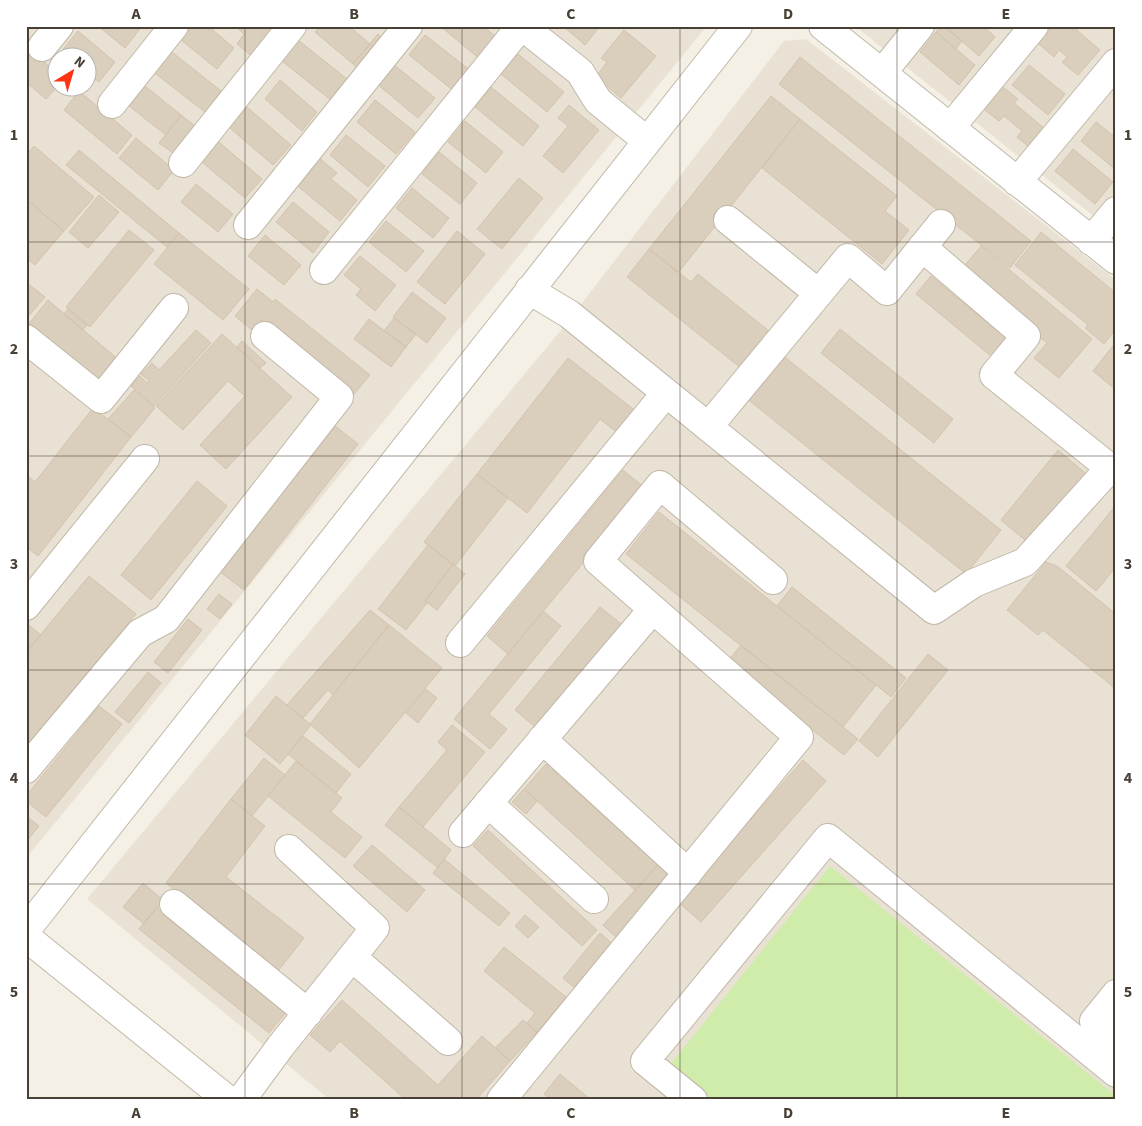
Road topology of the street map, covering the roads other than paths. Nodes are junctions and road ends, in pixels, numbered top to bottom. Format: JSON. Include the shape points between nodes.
{"nodes":[{"id":1,"x":60,"y":26,"type":"edge"},
{"id":2,"x":174,"y":26,"type":"edge"},
{"id":3,"x":292,"y":26,"type":"edge"},
{"id":4,"x":408,"y":26,"type":"edge"},
{"id":5,"x":522,"y":26,"type":"edge"},
{"id":6,"x":738,"y":26,"type":"edge"},
{"id":7,"x":823,"y":26,"type":"edge"},
{"id":8,"x":920,"y":26,"type":"edge"},
{"id":9,"x":1034,"y":26,"type":"edge"},
{"id":10,"x":42,"y":47,"type":"dead end"},
{"id":11,"x":1116,"y":63,"type":"edge"},
{"id":12,"x":882,"y":73,"type":"junction"},
{"id":13,"x":112,"y":104,"type":"dead end"},
{"id":14,"x":950,"y":128,"type":"junction"},
{"id":15,"x":647,"y":141,"type":"junction"},
{"id":16,"x":183,"y":163,"type":"dead end"},
{"id":17,"x":1017,"y":182,"type":"junction"},
{"id":18,"x":1116,"y":211,"type":"edge"},
{"id":19,"x":728,"y":220,"type":"dead end"},
{"id":20,"x":941,"y":224,"type":"dead end"},
{"id":21,"x":248,"y":225,"type":"dead end"},
{"id":22,"x":1092,"y":240,"type":"junction"},
{"id":23,"x":922,"y":247,"type":"junction"},
{"id":24,"x":1116,"y":260,"type":"edge"},
{"id":25,"x":324,"y":270,"type":"dead end"},
{"id":26,"x":529,"y":290,"type":"junction"},
{"id":27,"x":818,"y":294,"type":"junction"},
{"id":28,"x":174,"y":308,"type":"dead end"},
{"id":29,"x":265,"y":336,"type":"dead end"},
{"id":30,"x":26,"y":339,"type":"edge"},
{"id":31,"x":666,"y":393,"type":"junction"},
{"id":32,"x":708,"y":427,"type":"junction"},
{"id":33,"x":145,"y":460,"type":"dead end"},
{"id":34,"x":773,"y":580,"type":"dead end"},
{"id":35,"x":26,"y":606,"type":"edge"},
{"id":36,"x":653,"y":609,"type":"junction"},
{"id":37,"x":460,"y":643,"type":"dead end"},
{"id":38,"x":542,"y":739,"type":"junction"},
{"id":39,"x":26,"y":769,"type":"edge"},
{"id":40,"x":488,"y":803,"type":"junction"},
{"id":41,"x":463,"y":833,"type":"dead end"},
{"id":42,"x":289,"y":849,"type":"dead end"},
{"id":43,"x":688,"y":872,"type":"junction"},
{"id":44,"x":594,"y":899,"type":"dead end"},
{"id":45,"x":174,"y":904,"type":"dead end"},
{"id":46,"x":26,"y":930,"type":"edge"},
{"id":47,"x":26,"y":936,"type":"edge"},
{"id":48,"x":352,"y":957,"type":"junction"},
{"id":49,"x":1116,"y":994,"type":"edge"},
{"id":50,"x":308,"y":1013,"type":"junction"},
{"id":51,"x":1116,"y":1039,"type":"edge"},
{"id":52,"x":448,"y":1040,"type":"dead end"},
{"id":53,"x":1116,"y":1073,"type":"edge"},
{"id":54,"x":228,"y":1100,"type":"edge"},
{"id":55,"x":241,"y":1100,"type":"edge"},
{"id":56,"x":501,"y":1100,"type":"edge"},
{"id":57,"x":693,"y":1100,"type":"edge"}],
"edges":[{"from":1,"to":10,"type":"street"},
{"from":2,"to":13,"type":"street"},
{"from":3,"to":16,"type":"street"},
{"from":4,"to":21,"type":"street"},
{"from":5,"to":15,"type":"street","via":[[580,72],[598,101]]},
{"from":5,"to":25,"type":"street"},
{"from":6,"to":15,"type":"street"},
{"from":7,"to":12,"type":"street"},
{"from":8,"to":12,"type":"street"},
{"from":9,"to":14,"type":"street"},
{"from":11,"to":17,"type":"street"},
{"from":12,"to":14,"type":"street"},
{"from":14,"to":17,"type":"street"},
{"from":15,"to":26,"type":"street"},
{"from":17,"to":22,"type":"street"},
{"from":18,"to":22,"type":"street"},
{"from":19,"to":27,"type":"street"},
{"from":20,"to":23,"type":"street"},
{"from":22,"to":24,"type":"street"},
{"from":23,"to":27,"type":"street","via":[[887,291],[848,258]]},
{"from":23,"to":32,"type":"street","via":[[1026,336],[994,375],[1110,468],[1025,562],[974,583],[934,610]]},
{"from":26,"to":31,"type":"street","via":[[569,314]]},
{"from":26,"to":46,"type":"street"},
{"from":27,"to":32,"type":"street"},
{"from":28,"to":30,"type":"street","via":[[101,399]]},
{"from":29,"to":39,"type":"street","via":[[339,397],[166,619],[140,633]]},
{"from":31,"to":32,"type":"street"},
{"from":31,"to":37,"type":"street"},
{"from":33,"to":35,"type":"street"},
{"from":34,"to":36,"type":"street","via":[[660,485],[598,561]]},
{"from":36,"to":38,"type":"street"},
{"from":36,"to":43,"type":"street","via":[[799,737]]},
{"from":38,"to":40,"type":"street"},
{"from":38,"to":43,"type":"street"},
{"from":40,"to":41,"type":"street"},
{"from":40,"to":44,"type":"street"},
{"from":42,"to":48,"type":"street","via":[[375,928]]},
{"from":43,"to":56,"type":"street"},
{"from":45,"to":50,"type":"street"},
{"from":47,"to":54,"type":"street"},
{"from":48,"to":50,"type":"street"},
{"from":48,"to":52,"type":"street"},
{"from":49,"to":51,"type":"street","via":[[1094,1021]]},
{"from":50,"to":55,"type":"street"},
{"from":53,"to":57,"type":"street","via":[[828,838],[646,1061]]}]}
